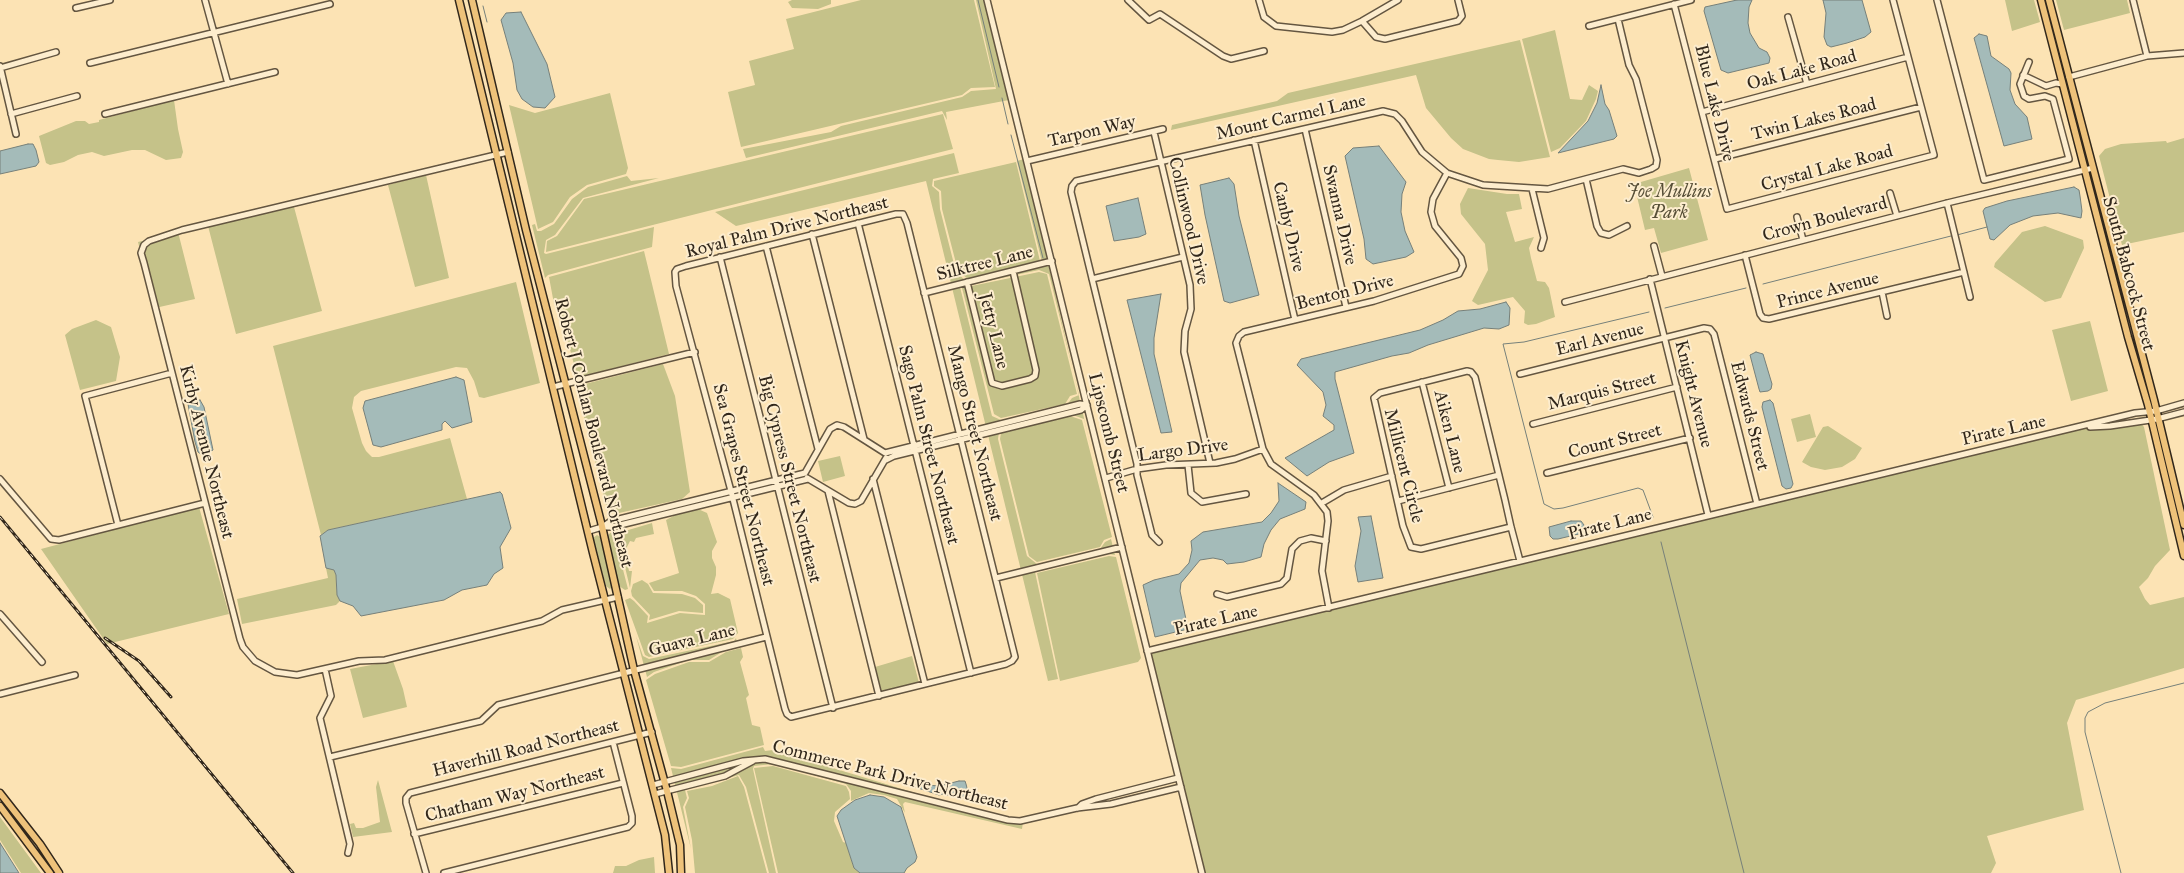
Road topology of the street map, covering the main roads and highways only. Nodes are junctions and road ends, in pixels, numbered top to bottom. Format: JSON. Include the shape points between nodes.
{"nodes":[{"id":1,"x":459,"y":0,"type":"edge"},
{"id":2,"x":472,"y":0,"type":"edge"},
{"id":3,"x":2040,"y":0,"type":"edge"},
{"id":4,"x":2049,"y":0,"type":"edge"},
{"id":5,"x":2048,"y":28,"type":"junction"},
{"id":6,"x":2070,"y":77,"type":"junction"},
{"id":7,"x":2062,"y":84,"type":"junction"},
{"id":8,"x":2086,"y":140,"type":"junction"},
{"id":9,"x":2089,"y":168,"type":"junction"},
{"id":10,"x":2154,"y":420,"type":"junction"},
{"id":11,"x":2184,"y":525,"type":"edge"},
{"id":12,"x":2184,"y":556,"type":"edge"},
{"id":13,"x":0,"y":793,"type":"edge"},
{"id":14,"x":0,"y":806,"type":"edge"},
{"id":15,"x":50,"y":873,"type":"edge"},
{"id":16,"x":58,"y":873,"type":"edge"},
{"id":17,"x":669,"y":873,"type":"edge"},
{"id":18,"x":681,"y":873,"type":"edge"}],
"edges":[{"from":1,"to":17,"type":"main road","name":"Robert J Conlan Boulevard Northeast","via":[[655,794]]},
{"from":2,"to":18,"type":"main road","name":"Robert J Conlan Boulevard Northeast","via":[[526,230],[602,527],[634,670],[667,790],[680,845]]},
{"from":3,"to":5,"type":"main road","name":"South Babcock Street"},
{"from":4,"to":6,"type":"main road","name":"South Babcock Street"},
{"from":5,"to":6,"type":"main road","via":[[2052,32],[2062,71]]},
{"from":5,"to":7,"type":"main road","name":"South Babcock Street"},
{"from":6,"to":8,"type":"main road","name":"South Babcock Street"},
{"from":7,"to":8,"type":"main road","via":[[2070,91],[2082,136]]},
{"from":7,"to":9,"type":"main road","name":"South Babcock Street"},
{"from":8,"to":9,"type":"main road","name":"South Babcock Street"},
{"from":9,"to":10,"type":"main road","name":"South Babcock Street"},
{"from":10,"to":11,"type":"main road","name":"South Babcock Street"},
{"from":10,"to":12,"type":"main road","name":"South Babcock Street"},
{"from":13,"to":16,"type":"main road"},
{"from":14,"to":15,"type":"main road"}]}
